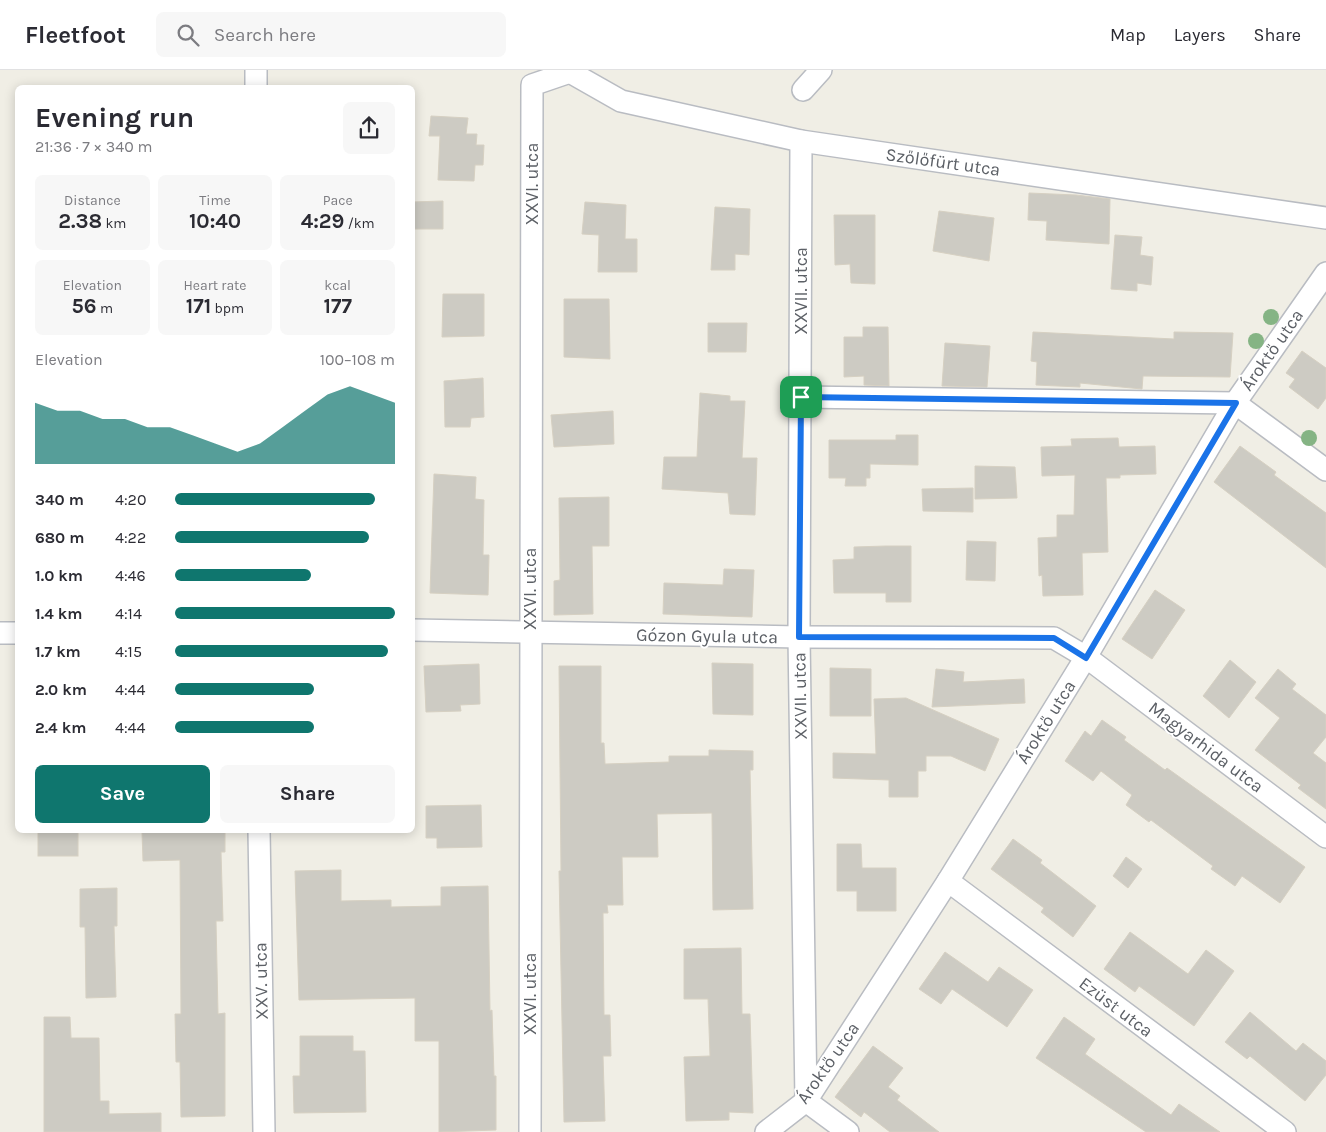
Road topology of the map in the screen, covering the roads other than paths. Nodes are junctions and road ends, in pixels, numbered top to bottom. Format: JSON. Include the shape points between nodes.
{"nodes":[{"id":1,"x":256,"y":70,"type":"edge"},
{"id":2,"x":803,"y":70,"type":"edge"},
{"id":3,"x":820,"y":70,"type":"edge"},
{"id":4,"x":570,"y":71,"type":"edge"},
{"id":5,"x":256,"y":85,"type":"edge"},
{"id":6,"x":801,"y":141,"type":"junction"},
{"id":7,"x":1326,"y":218,"type":"edge"},
{"id":8,"x":1326,"y":273,"type":"edge"},
{"id":9,"x":801,"y":397,"type":"junction"},
{"id":10,"x":1236,"y":403,"type":"junction"},
{"id":11,"x":1326,"y":470,"type":"edge"},
{"id":12,"x":415,"y":630,"type":"edge"},
{"id":13,"x":530,"y":632,"type":"junction"},
{"id":14,"x":0,"y":633,"type":"edge"},
{"id":15,"x":15,"y":633,"type":"edge"},
{"id":16,"x":799,"y":637,"type":"junction"},
{"id":17,"x":1086,"y":658,"type":"junction"},
{"id":18,"x":259,"y":833,"type":"edge"},
{"id":19,"x":1326,"y":837,"type":"edge"},
{"id":20,"x":948,"y":881,"type":"junction"},
{"id":21,"x":806,"y":1101,"type":"junction"},
{"id":22,"x":264,"y":1132,"type":"edge"},
{"id":23,"x":530,"y":1132,"type":"edge"},
{"id":24,"x":766,"y":1132,"type":"edge"},
{"id":25,"x":848,"y":1132,"type":"edge"},
{"id":26,"x":1285,"y":1132,"type":"edge"}],
"edges":[{"from":1,"to":5,"type":"street"},
{"from":2,"to":3,"type":"street","via":[[803,90]]},
{"from":4,"to":6,"type":"street","name":"Szőlőfürt utca","via":[[621,101]]},
{"from":4,"to":13,"type":"street","name":"XXVI. utca","via":[[532,85]]},
{"from":6,"to":7,"type":"street","name":"Szőlőfürt utca"},
{"from":6,"to":9,"type":"street","name":"XXVII. utca"},
{"from":8,"to":10,"type":"street","name":"Ároktő utca"},
{"from":9,"to":10,"type":"street"},
{"from":9,"to":16,"type":"street","name":"XXVII. utca"},
{"from":10,"to":11,"type":"street"},
{"from":10,"to":17,"type":"street","name":"Ároktő utca"},
{"from":12,"to":13,"type":"street","name":"Gózon Gyula utca"},
{"from":13,"to":16,"type":"street","name":"Gózon Gyula utca"},
{"from":13,"to":23,"type":"street","name":"XXVI. utca"},
{"from":14,"to":15,"type":"street"},
{"from":16,"to":17,"type":"street","name":"Gózon Gyula utca","via":[[1054,638]]},
{"from":16,"to":21,"type":"street","name":"XXVII. utca"},
{"from":17,"to":19,"type":"street","name":"Magyarhida utca"},
{"from":17,"to":20,"type":"street","name":"Ároktő utca"},
{"from":18,"to":22,"type":"street","name":"XXV. utca"},
{"from":20,"to":21,"type":"street","name":"Ároktő utca"},
{"from":20,"to":26,"type":"street","name":"Ezüst utca"},
{"from":21,"to":24,"type":"street","name":"Ároktő utca"},
{"from":21,"to":25,"type":"street"}]}
